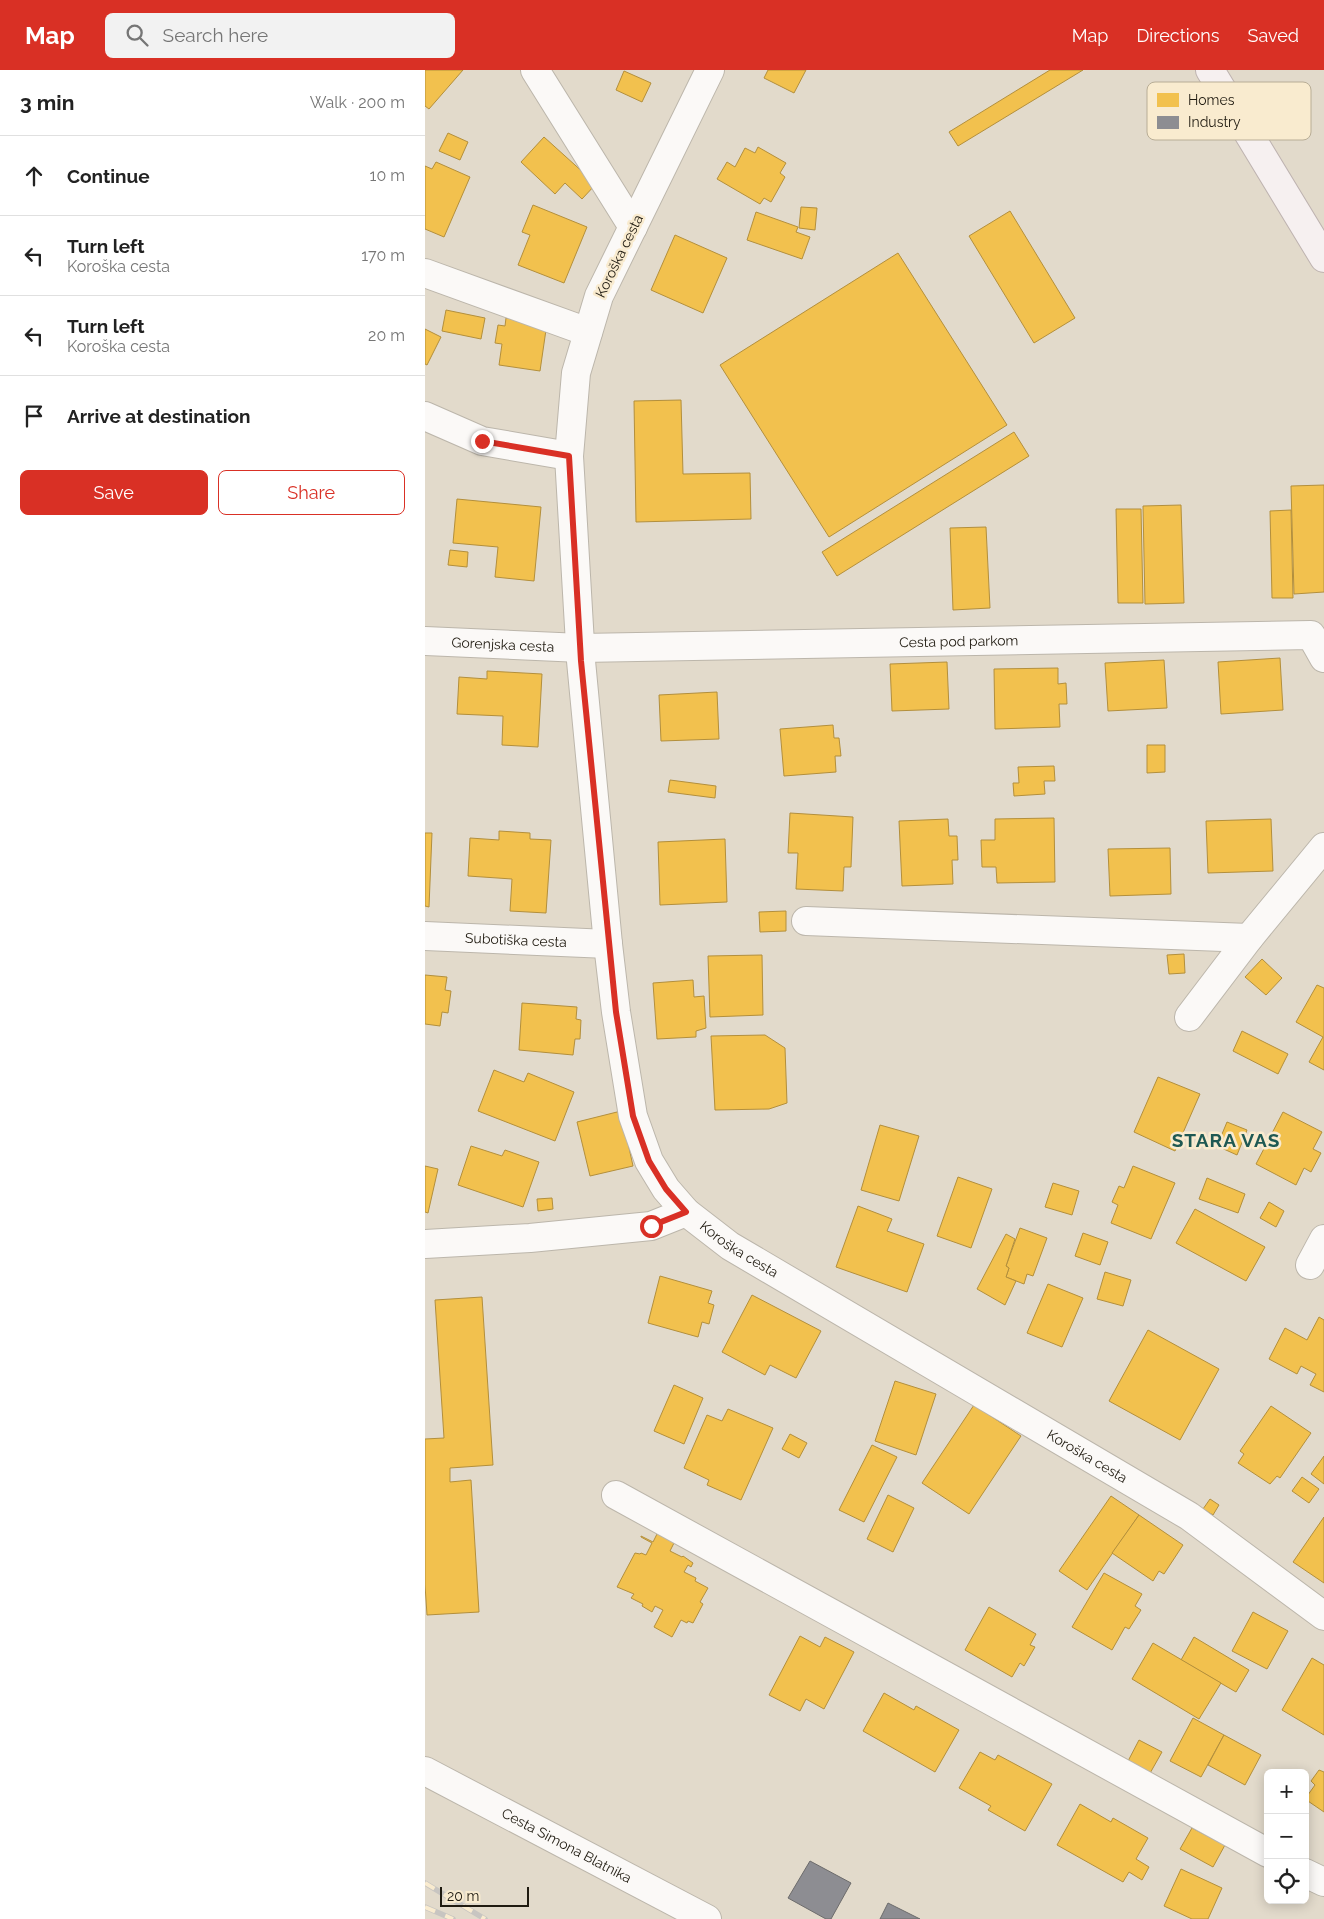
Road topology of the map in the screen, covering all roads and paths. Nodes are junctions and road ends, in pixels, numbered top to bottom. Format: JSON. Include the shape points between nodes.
{"nodes":[{"id":1,"x":535,"y":70,"type":"edge"},
{"id":2,"x":710,"y":70,"type":"edge"},
{"id":3,"x":1210,"y":70,"type":"edge"},
{"id":4,"x":1217,"y":82,"type":"edge"},
{"id":5,"x":1252,"y":140,"type":"edge"},
{"id":6,"x":633,"y":227,"type":"junction"},
{"id":7,"x":1324,"y":258,"type":"edge"},
{"id":8,"x":425,"y":273,"type":"edge"},
{"id":9,"x":588,"y":332,"type":"junction"},
{"id":10,"x":425,"y":416,"type":"edge"},
{"id":11,"x":569,"y":456,"type":"junction"},
{"id":12,"x":425,"y":641,"type":"edge"},
{"id":13,"x":581,"y":648,"type":"junction"},
{"id":14,"x":1324,"y":658,"type":"edge"},
{"id":15,"x":1324,"y":847,"type":"edge"},
{"id":16,"x":806,"y":921,"type":"dead end"},
{"id":17,"x":425,"y":936,"type":"edge"},
{"id":18,"x":1249,"y":938,"type":"junction"},
{"id":19,"x":608,"y":944,"type":"junction"},
{"id":20,"x":1189,"y":1017,"type":"dead end"},
{"id":21,"x":686,"y":1212,"type":"junction"},
{"id":22,"x":1324,"y":1239,"type":"edge"},
{"id":23,"x":425,"y":1244,"type":"edge"},
{"id":24,"x":1310,"y":1265,"type":"dead end"},
{"id":25,"x":616,"y":1495,"type":"dead end"},
{"id":26,"x":1324,"y":1616,"type":"edge"},
{"id":27,"x":425,"y":1772,"type":"edge"},
{"id":28,"x":1264,"y":1851,"type":"edge"},
{"id":29,"x":1309,"y":1875,"type":"edge"},
{"id":30,"x":1324,"y":1882,"type":"edge"},
{"id":31,"x":707,"y":1919,"type":"edge"}],
"edges":[{"from":1,"to":6,"type":"street"},
{"from":2,"to":6,"type":"street","name":"Koroška cesta"},
{"from":3,"to":4,"type":"main road"},
{"from":5,"to":7,"type":"main road"},
{"from":6,"to":9,"type":"street","name":"Koroška cesta","via":[[599,296]]},
{"from":8,"to":9,"type":"street"},
{"from":9,"to":11,"type":"street","name":"Koroška cesta","via":[[576,373]]},
{"from":10,"to":11,"type":"street","via":[[482,441]]},
{"from":11,"to":13,"type":"street","name":"Koroška cesta"},
{"from":12,"to":13,"type":"street","name":"Gorenjska cesta"},
{"from":13,"to":14,"type":"street","name":"Cesta pod parkom","via":[[1311,636]]},
{"from":13,"to":19,"type":"street","name":"Koroška cesta"},
{"from":15,"to":18,"type":"street"},
{"from":16,"to":18,"type":"street"},
{"from":17,"to":19,"type":"street","name":"Subotiška cesta"},
{"from":18,"to":20,"type":"street"},
{"from":19,"to":21,"type":"street","name":"Koroška cesta","via":[[633,1116],[649,1161],[666,1189]]},
{"from":21,"to":23,"type":"street","via":[[651,1226]]},
{"from":21,"to":26,"type":"street","name":"Koroška cesta","via":[[730,1246],[1189,1516]]},
{"from":22,"to":24,"type":"street"},
{"from":25,"to":28,"type":"street"},
{"from":27,"to":31,"type":"street","name":"Cesta Simona Blatnika"},
{"from":29,"to":30,"type":"street"}]}
